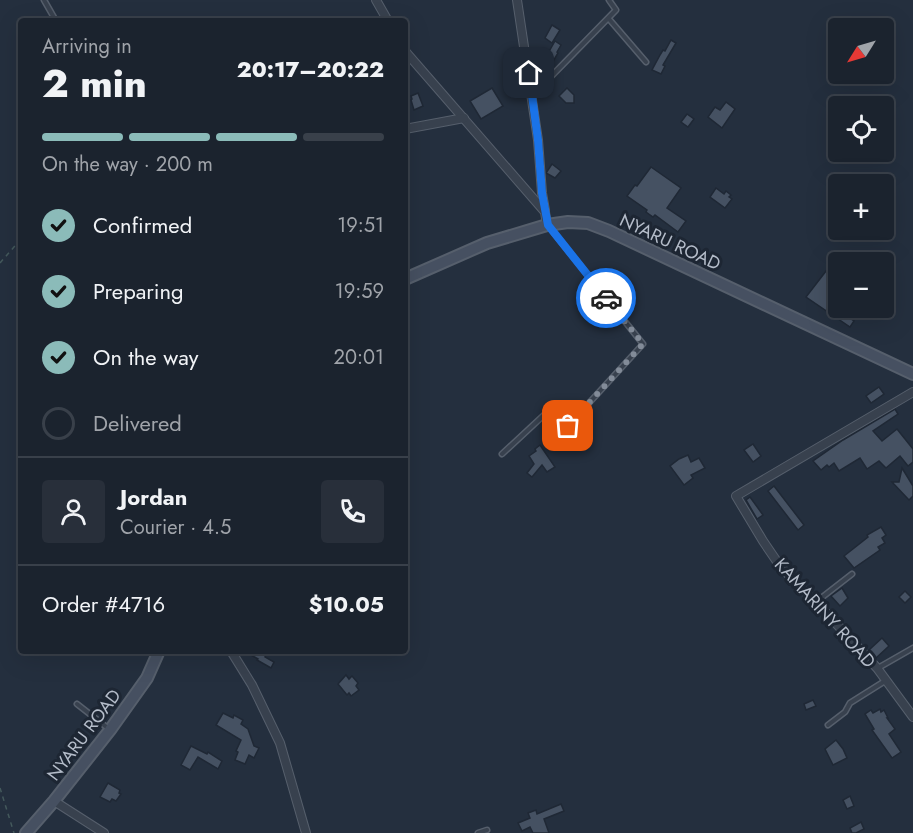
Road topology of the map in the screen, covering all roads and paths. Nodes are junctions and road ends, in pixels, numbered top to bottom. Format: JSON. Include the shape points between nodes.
{"nodes":[{"id":1,"x":44,"y":0,"type":"edge"},
{"id":2,"x":376,"y":0,"type":"edge"},
{"id":3,"x":517,"y":0,"type":"edge"},
{"id":4,"x":609,"y":0,"type":"edge"},
{"id":5,"x":54,"y":18,"type":"edge"},
{"id":6,"x":386,"y":18,"type":"edge"},
{"id":7,"x":609,"y":19,"type":"junction"},
{"id":8,"x":408,"y":54,"type":"edge"},
{"id":9,"x":646,"y":62,"type":"dead end"},
{"id":10,"x":532,"y":97,"type":"junction"},
{"id":11,"x":464,"y":118,"type":"junction"},
{"id":12,"x":408,"y":128,"type":"edge"},
{"id":13,"x":545,"y":212,"type":"junction"},
{"id":14,"x":548,"y":225,"type":"junction"},
{"id":15,"x":18,"y":242,"type":"edge"},
{"id":16,"x":0,"y":263,"type":"edge"},
{"id":17,"x":408,"y":278,"type":"edge"},
{"id":18,"x":913,"y":374,"type":"edge"},
{"id":19,"x":913,"y":392,"type":"edge"},
{"id":20,"x":502,"y":454,"type":"dead end"},
{"id":21,"x":852,"y":574,"type":"dead end"},
{"id":22,"x":816,"y":603,"type":"junction"},
{"id":23,"x":913,"y":648,"type":"edge"},
{"id":24,"x":158,"y":654,"type":"edge"},
{"id":25,"x":233,"y":654,"type":"edge"},
{"id":26,"x":877,"y":668,"type":"junction"},
{"id":27,"x":886,"y":680,"type":"junction"},
{"id":28,"x":77,"y":704,"type":"dead end"},
{"id":29,"x":913,"y":717,"type":"edge"},
{"id":30,"x":828,"y":725,"type":"dead end"},
{"id":31,"x":110,"y":730,"type":"junction"},
{"id":32,"x":0,"y":788,"type":"edge"},
{"id":33,"x":54,"y":801,"type":"junction"},
{"id":34,"x":487,"y":830,"type":"dead end"},
{"id":35,"x":14,"y":833,"type":"edge"},
{"id":36,"x":26,"y":833,"type":"edge"},
{"id":37,"x":104,"y":833,"type":"edge"},
{"id":38,"x":306,"y":833,"type":"edge"},
{"id":39,"x":478,"y":833,"type":"edge"}],
"edges":[{"from":1,"to":5,"type":"lane"},
{"from":2,"to":6,"type":"street"},
{"from":3,"to":10,"type":"street"},
{"from":4,"to":7,"type":"lane","via":[[616,10]]},
{"from":7,"to":9,"type":"lane"},
{"from":7,"to":10,"type":"lane"},
{"from":8,"to":11,"type":"street"},
{"from":10,"to":13,"type":"street"},
{"from":11,"to":12,"type":"street"},
{"from":11,"to":13,"type":"street"},
{"from":13,"to":14,"type":"street"},
{"from":14,"to":17,"type":"main road","name":"NYARU ROAD","via":[[487,243]]},
{"from":14,"to":18,"type":"main road","name":"NYARU ROAD","via":[[588,223],[609,231]]},
{"from":14,"to":20,"type":"lane","via":[[643,344],[568,426],[543,415]]},
{"from":15,"to":16,"type":"path"},
{"from":19,"to":22,"type":"street","name":"KAMARINY ROAD","via":[[736,496],[780,566]]},
{"from":21,"to":22,"type":"lane"},
{"from":22,"to":26,"type":"street","name":"KAMARINY ROAD"},
{"from":23,"to":26,"type":"lane"},
{"from":24,"to":31,"type":"main road","name":"NYARU ROAD","via":[[147,678]]},
{"from":25,"to":38,"type":"street","via":[[280,742]]},
{"from":26,"to":27,"type":"street","name":"KAMARINY ROAD"},
{"from":27,"to":29,"type":"street","name":"KAMARINY ROAD"},
{"from":27,"to":30,"type":"lane","via":[[850,703]]},
{"from":28,"to":31,"type":"lane"},
{"from":31,"to":33,"type":"main road","name":"NYARU ROAD"},
{"from":32,"to":35,"type":"path"},
{"from":33,"to":36,"type":"main road","name":"NYARU ROAD"},
{"from":33,"to":37,"type":"street"},
{"from":34,"to":39,"type":"lane"}]}
